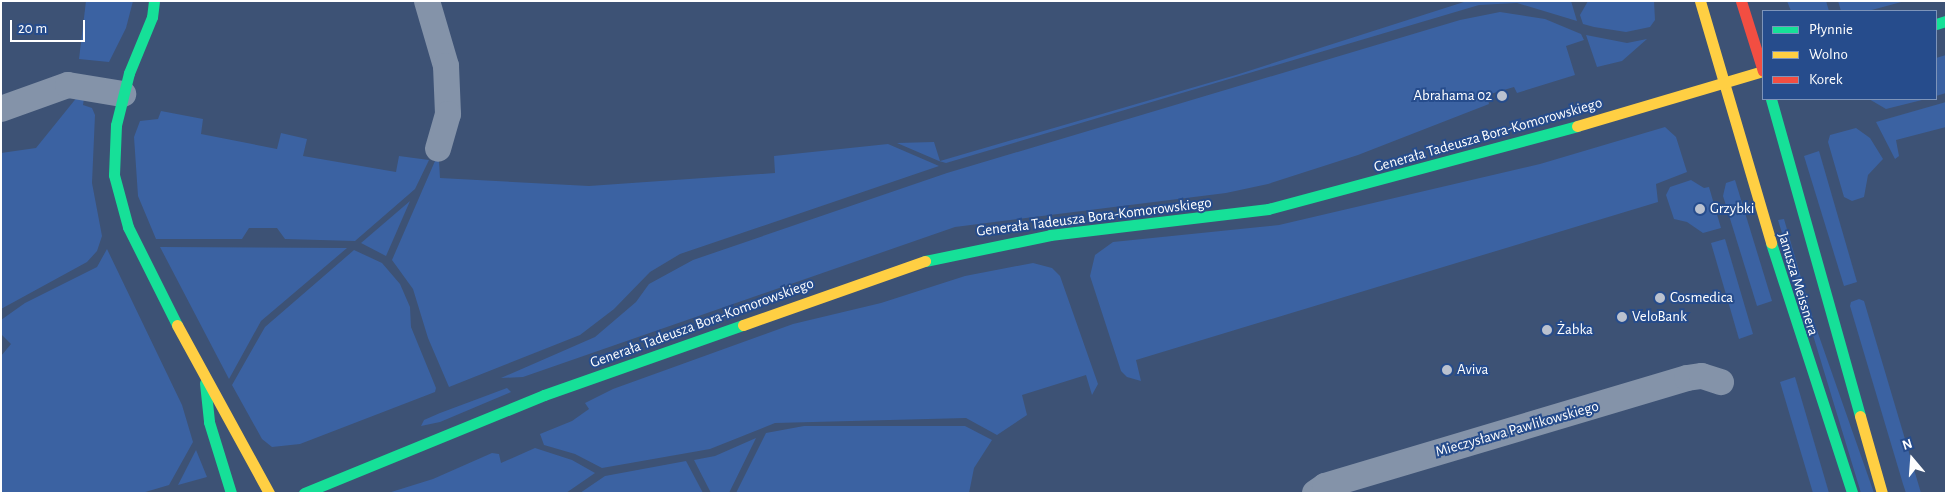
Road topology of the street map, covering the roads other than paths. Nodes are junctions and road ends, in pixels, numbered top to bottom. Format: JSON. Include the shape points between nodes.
{"nodes":[{"id":1,"x":154,"y":1,"type":"edge"},
{"id":2,"x":426,"y":1,"type":"edge"},
{"id":3,"x":1700,"y":1,"type":"edge"},
{"id":4,"x":1741,"y":1,"type":"edge"},
{"id":5,"x":1762,"y":68,"type":"edge"},
{"id":6,"x":1762,"y":71,"type":"edge"},
{"id":7,"x":1722,"y":83,"type":"junction"},
{"id":8,"x":123,"y":94,"type":"junction"},
{"id":9,"x":1772,"y":100,"type":"edge"},
{"id":10,"x":1,"y":109,"type":"edge"},
{"id":11,"x":438,"y":149,"type":"dead end"},
{"id":12,"x":205,"y":381,"type":"junction"},
{"id":13,"x":1721,"y":382,"type":"dead end"},
{"id":14,"x":231,"y":493,"type":"edge"},
{"id":15,"x":269,"y":493,"type":"edge"},
{"id":16,"x":304,"y":493,"type":"edge"},
{"id":17,"x":1315,"y":493,"type":"edge"},
{"id":18,"x":1852,"y":493,"type":"edge"},
{"id":19,"x":1882,"y":493,"type":"edge"}],
"edges":[{"from":1,"to":8,"type":"street"},
{"from":2,"to":11,"type":"street","via":[[446,66],[448,114]]},
{"from":3,"to":7,"type":"street","name":"Janusza Meissnera"},
{"from":4,"to":5,"type":"street"},
{"from":6,"to":7,"type":"street","name":"Generała Tadeusza Bora-Komorowskiego"},
{"from":7,"to":16,"type":"street","name":"Generała Tadeusza Bora-Komorowskiego","via":[[1514,145],[1268,209],[1050,235],[939,256],[544,394]]},
{"from":7,"to":18,"type":"street","name":"Janusza Meissnera","via":[[1794,322]]},
{"from":8,"to":10,"type":"street","via":[[68,85]]},
{"from":8,"to":12,"type":"street","via":[[114,153],[119,202],[128,227]]},
{"from":9,"to":19,"type":"street","name":"Janusza Meissnera"},
{"from":12,"to":14,"type":"street","via":[[209,422]]},
{"from":12,"to":15,"type":"street","via":[[228,413]]},
{"from":13,"to":17,"type":"street","name":"Mieczysława Pawlikowskiego","via":[[1702,376],[1687,378],[1325,486]]}]}
